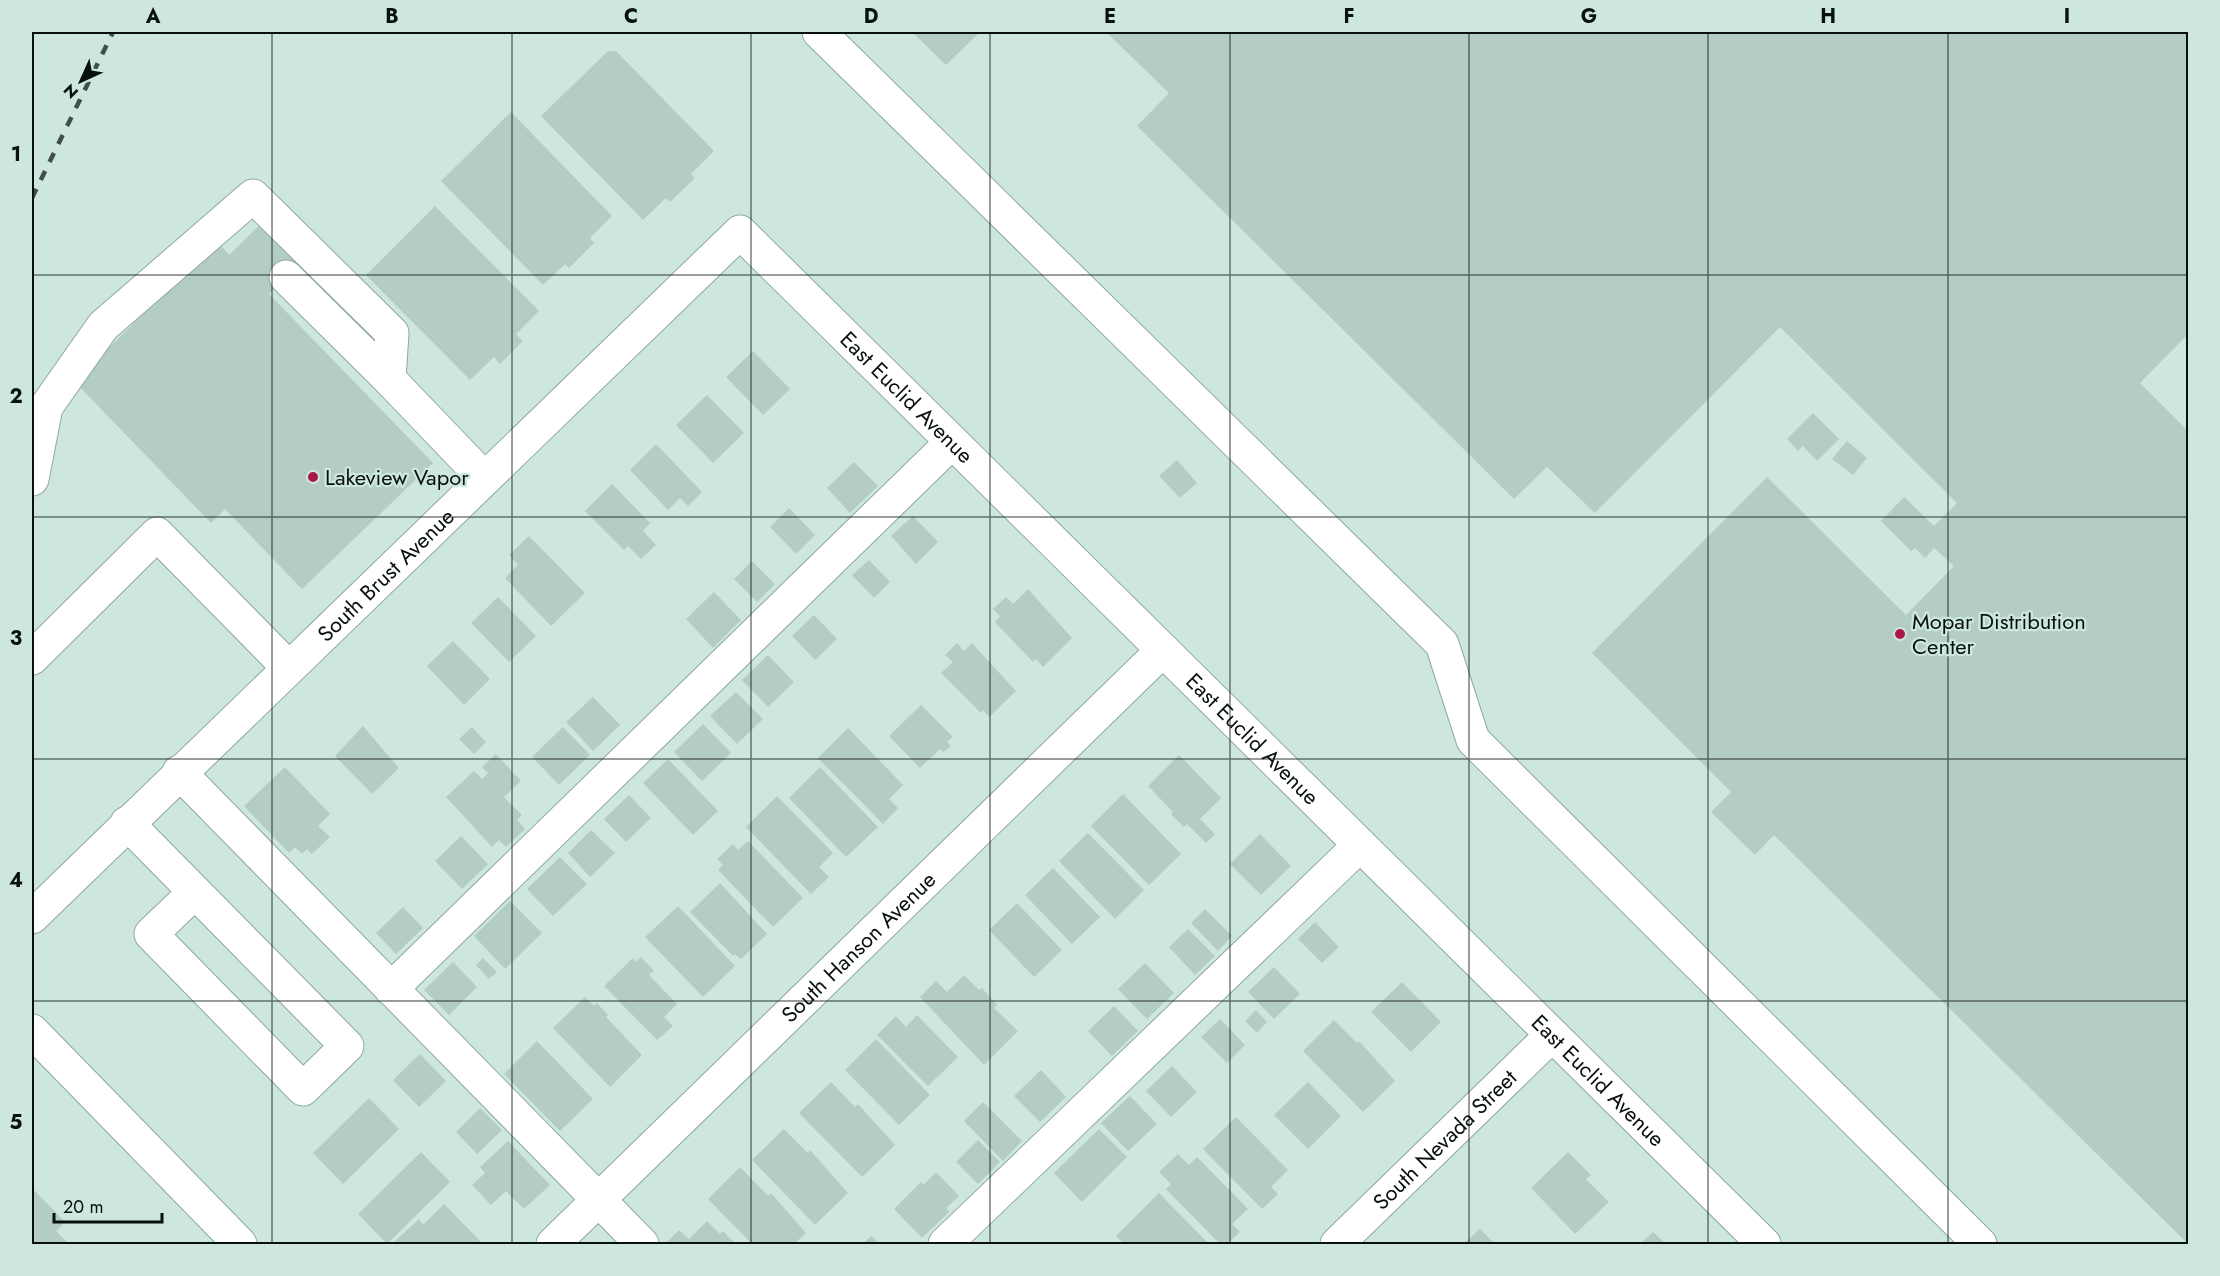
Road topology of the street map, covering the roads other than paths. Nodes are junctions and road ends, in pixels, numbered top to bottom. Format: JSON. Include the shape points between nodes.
{"nodes":[{"id":1,"x":819,"y":32,"type":"edge"},
{"id":2,"x":740,"y":232,"type":"joint"},
{"id":3,"x":286,"y":276,"type":"dead end"},
{"id":4,"x":388,"y":380,"type":"junction"},
{"id":5,"x":952,"y":442,"type":"junction"},
{"id":6,"x":484,"y":478,"type":"junction"},
{"id":7,"x":32,"y":479,"type":"edge"},
{"id":8,"x":1163,"y":650,"type":"junction"},
{"id":9,"x":32,"y":658,"type":"edge"},
{"id":10,"x":288,"y":667,"type":"junction"},
{"id":11,"x":179,"y":772,"type":"junction"},
{"id":12,"x":127,"y":823,"type":"junction"},
{"id":13,"x":1360,"y":845,"type":"junction"},
{"id":14,"x":195,"y":892,"type":"junction"},
{"id":15,"x":32,"y":917,"type":"edge"},
{"id":16,"x":391,"y":989,"type":"junction"},
{"id":17,"x":32,"y":1031,"type":"edge"},
{"id":18,"x":1552,"y":1035,"type":"junction"},
{"id":19,"x":598,"y":1201,"type":"junction"},
{"id":20,"x":1750,"y":1240,"type":"edge"},
{"id":21,"x":230,"y":1241,"type":"edge"},
{"id":22,"x":553,"y":1245,"type":"edge"},
{"id":23,"x":642,"y":1245,"type":"edge"},
{"id":24,"x":945,"y":1245,"type":"edge"},
{"id":25,"x":1337,"y":1245,"type":"edge"},
{"id":26,"x":1980,"y":1245,"type":"edge"}],
"edges":[{"from":1,"to":26,"type":"street","via":[[1442,644],[1473,740]]},
{"from":2,"to":5,"type":"street","name":"East Euclid Avenue"},
{"from":2,"to":6,"type":"street","name":"South Brust Avenue"},
{"from":3,"to":4,"type":"street"},
{"from":4,"to":6,"type":"street"},
{"from":4,"to":7,"type":"street","via":[[392,333],[253,196],[103,326],[46,407]]},
{"from":5,"to":8,"type":"street","name":"East Euclid Avenue"},
{"from":5,"to":16,"type":"street"},
{"from":6,"to":10,"type":"street","name":"South Brust Avenue"},
{"from":8,"to":13,"type":"street","name":"East Euclid Avenue"},
{"from":8,"to":19,"type":"street","name":"South Hanson Avenue"},
{"from":9,"to":10,"type":"street","via":[[157,534]]},
{"from":10,"to":11,"type":"street","name":"South Brust Avenue"},
{"from":11,"to":12,"type":"street","name":"South Brust Avenue"},
{"from":11,"to":16,"type":"street"},
{"from":12,"to":14,"type":"street"},
{"from":12,"to":15,"type":"street","name":"South Brust Avenue"},
{"from":13,"to":18,"type":"street","name":"East Euclid Avenue"},
{"from":13,"to":24,"type":"street"},
{"from":14,"to":14,"type":"street","via":[[347,1046],[303,1089],[151,934]]},
{"from":16,"to":19,"type":"street"},
{"from":17,"to":21,"type":"street"},
{"from":18,"to":20,"type":"street","name":"East Euclid Avenue"},
{"from":18,"to":25,"type":"street","name":"South Nevada Street"},
{"from":19,"to":22,"type":"street","name":"South Hanson Avenue"},
{"from":19,"to":23,"type":"street"}]}
